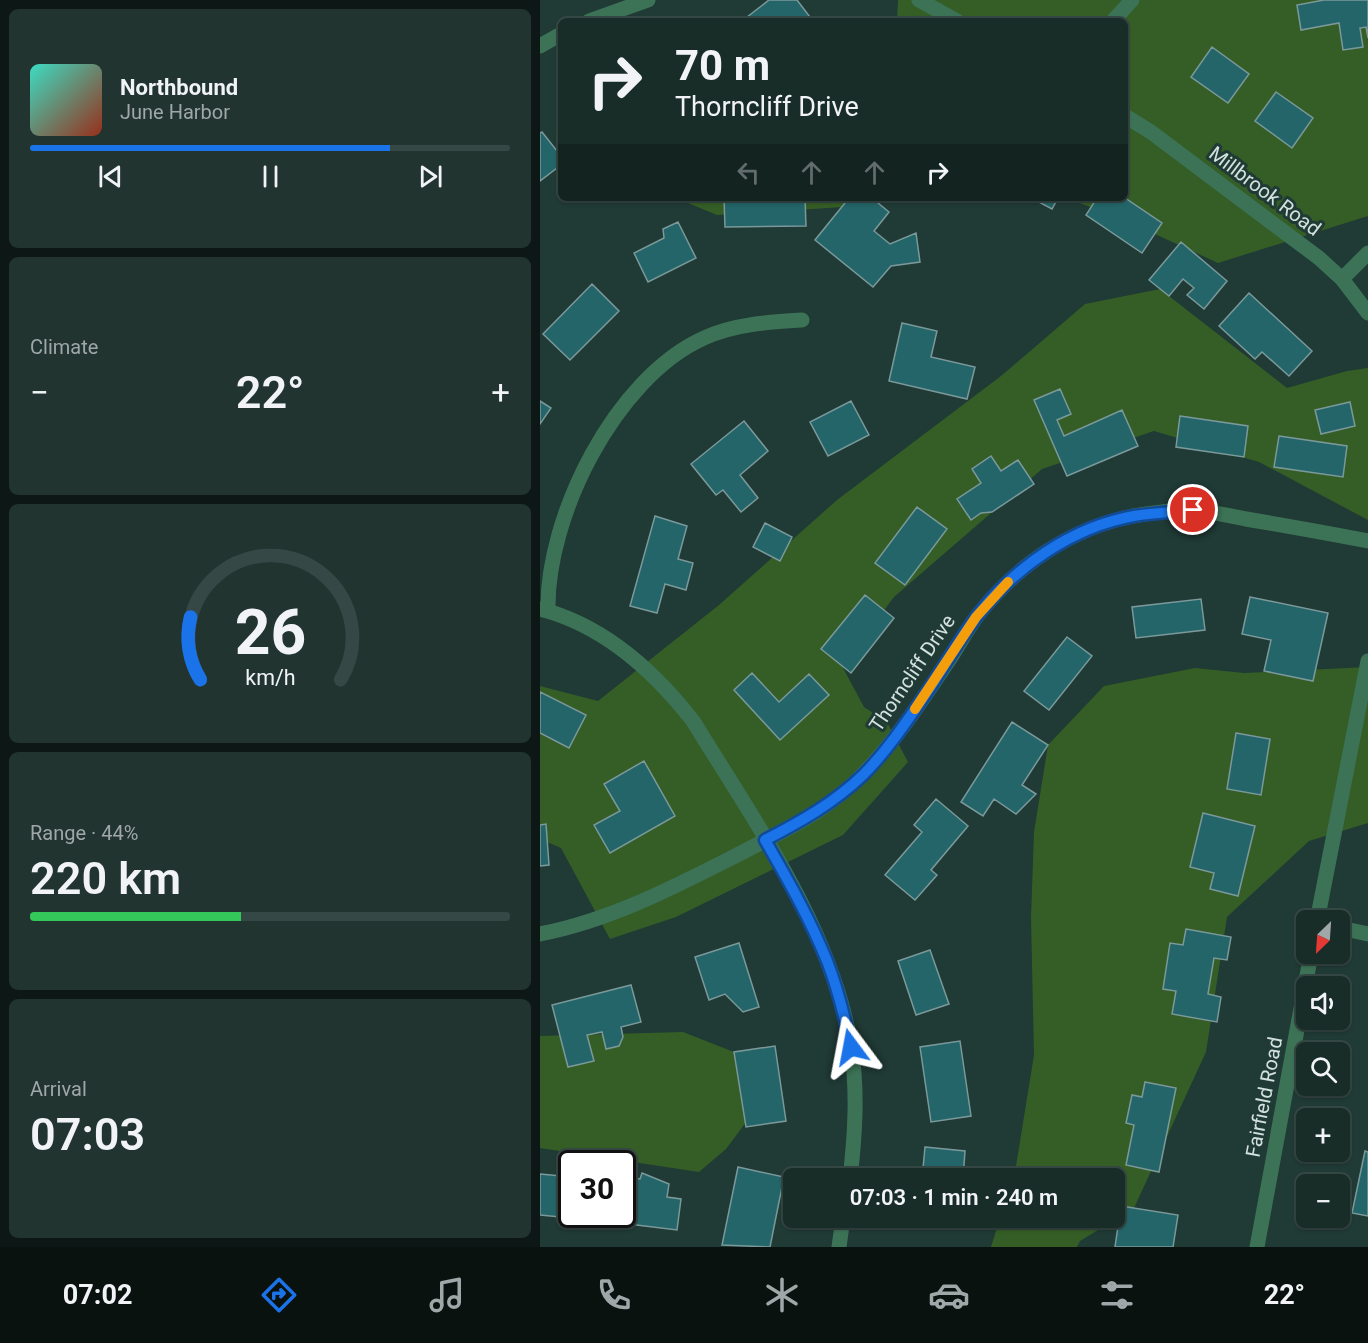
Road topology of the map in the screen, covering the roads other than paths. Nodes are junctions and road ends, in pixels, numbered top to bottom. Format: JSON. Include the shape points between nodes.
{"nodes":[{"id":1,"x":648,"y":0,"type":"edge"},
{"id":2,"x":919,"y":0,"type":"edge"},
{"id":3,"x":1132,"y":0,"type":"edge"},
{"id":4,"x":597,"y":18,"type":"edge"},
{"id":5,"x":952,"y":18,"type":"edge"},
{"id":6,"x":1116,"y":18,"type":"edge"},
{"id":7,"x":558,"y":36,"type":"edge"},
{"id":8,"x":540,"y":46,"type":"edge"},
{"id":9,"x":1128,"y":118,"type":"edge"},
{"id":10,"x":1368,"y":252,"type":"edge"},
{"id":11,"x":1342,"y":279,"type":"junction"},
{"id":12,"x":1368,"y":313,"type":"edge"},
{"id":13,"x":802,"y":320,"type":"dead end"},
{"id":14,"x":1368,"y":540,"type":"edge"},
{"id":15,"x":544,"y":610,"type":"edge"},
{"id":16,"x":1368,"y":661,"type":"edge"},
{"id":17,"x":765,"y":840,"type":"junction"},
{"id":18,"x":1319,"y":910,"type":"edge"},
{"id":19,"x":1350,"y":930,"type":"edge"},
{"id":20,"x":540,"y":934,"type":"edge"},
{"id":21,"x":1368,"y":934,"type":"edge"},
{"id":22,"x":1309,"y":964,"type":"edge"},
{"id":23,"x":851,"y":1168,"type":"edge"},
{"id":24,"x":841,"y":1228,"type":"edge"},
{"id":25,"x":838,"y":1247,"type":"edge"},
{"id":26,"x":1257,"y":1247,"type":"edge"}],
"edges":[{"from":1,"to":4,"type":"street"},
{"from":2,"to":5,"type":"street"},
{"from":3,"to":6,"type":"street"},
{"from":7,"to":8,"type":"street"},
{"from":9,"to":11,"type":"street","name":"Millbrook Road","via":[[1310,251]]},
{"from":10,"to":11,"type":"street"},
{"from":11,"to":12,"type":"street","name":"Millbrook Road"},
{"from":13,"to":15,"type":"street","via":[[753,324],[704,338],[652,373],[632,394],[606,430],[568,510]]},
{"from":14,"to":17,"type":"street","name":"Thorncliff Drive","via":[[1193,510],[1134,516],[1078,534],[1043,554],[995,594],[893,741],[864,774],[805,819]]},
{"from":15,"to":17,"type":"street","via":[[608,640],[644,666],[675,697]]},
{"from":16,"to":18,"type":"street"},
{"from":17,"to":20,"type":"street","name":"Thorncliff Drive","via":[[615,914]]},
{"from":17,"to":23,"type":"street","via":[[814,932],[841,1003],[856,1091]]},
{"from":19,"to":21,"type":"street"},
{"from":22,"to":26,"type":"street","name":"Fairfield Road"},
{"from":24,"to":25,"type":"street"}]}
